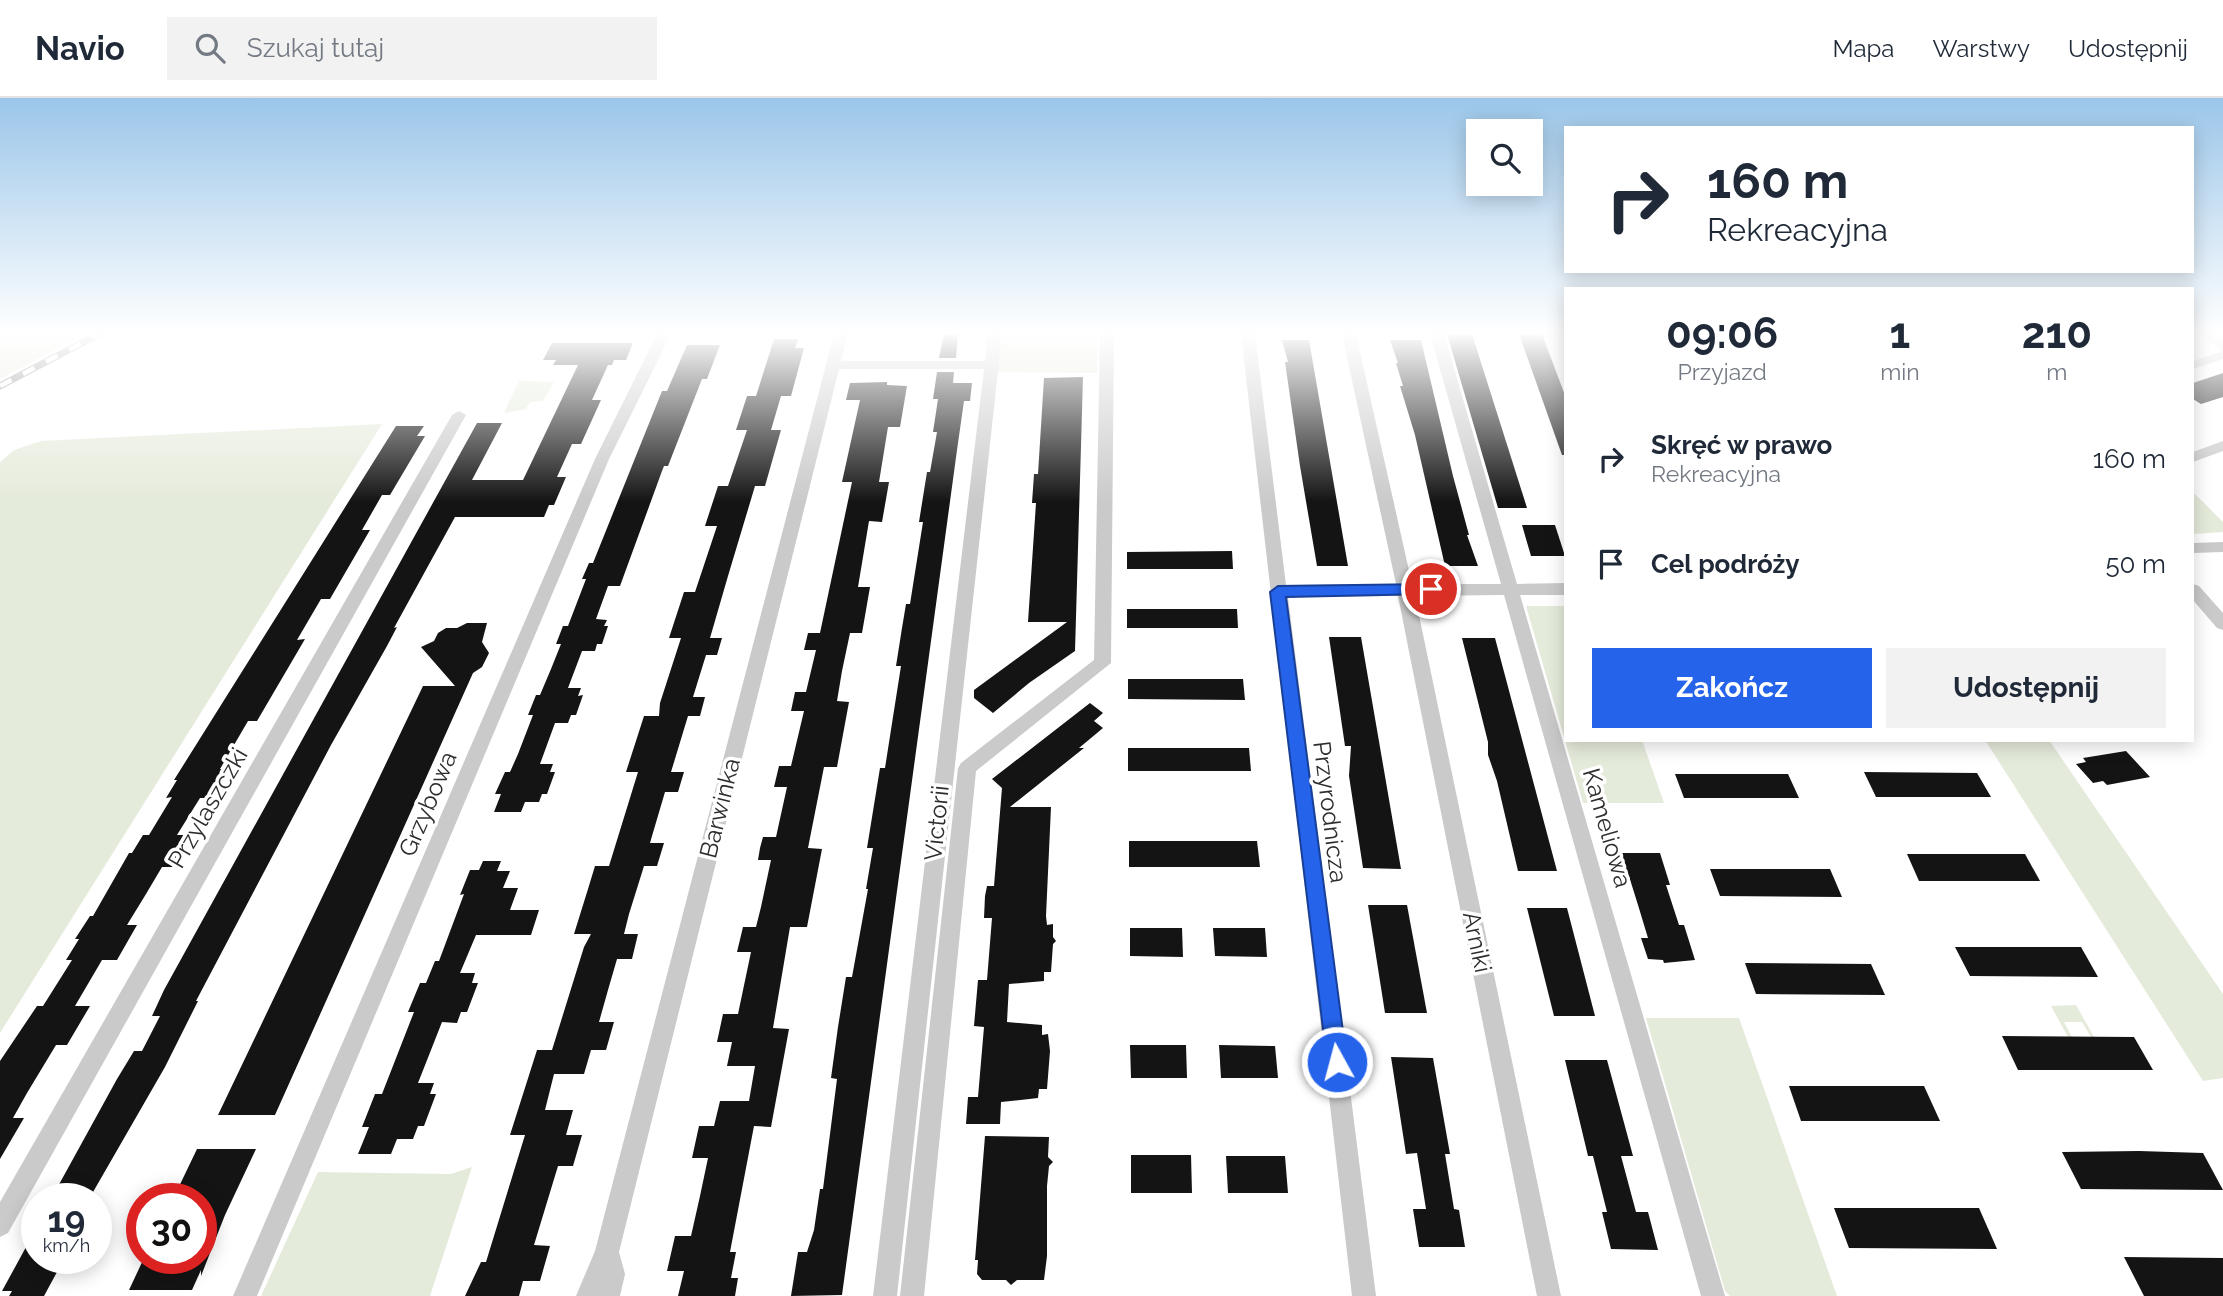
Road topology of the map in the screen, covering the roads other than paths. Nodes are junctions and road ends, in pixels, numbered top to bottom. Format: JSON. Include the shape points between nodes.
{"nodes":[{"id":1,"x":636,"y":390,"type":"edge"},
{"id":2,"x":827,"y":390,"type":"edge"},
{"id":3,"x":989,"y":390,"type":"edge"},
{"id":4,"x":1106,"y":390,"type":"edge"},
{"id":5,"x":1255,"y":390,"type":"edge"},
{"id":6,"x":1361,"y":390,"type":"edge"},
{"id":7,"x":1453,"y":390,"type":"edge"},
{"id":8,"x":459,"y":415,"type":"dead end"},
{"id":9,"x":2223,"y":446,"type":"edge"},
{"id":10,"x":2194,"y":457,"type":"edge"},
{"id":11,"x":2223,"y":547,"type":"edge"},
{"id":12,"x":2194,"y":548,"type":"edge"},
{"id":13,"x":1405,"y":589,"type":"junction"},
{"id":14,"x":1511,"y":589,"type":"junction"},
{"id":15,"x":1564,"y":589,"type":"edge"},
{"id":16,"x":2194,"y":591,"type":"edge"},
{"id":17,"x":1278,"y":592,"type":"junction"},
{"id":18,"x":2223,"y":624,"type":"edge"},
{"id":19,"x":0,"y":1225,"type":"edge"},
{"id":20,"x":607,"y":1252,"type":"junction"},
{"id":21,"x":245,"y":1296,"type":"edge"},
{"id":22,"x":588,"y":1296,"type":"edge"},
{"id":23,"x":608,"y":1296,"type":"edge"},
{"id":24,"x":885,"y":1296,"type":"edge"},
{"id":25,"x":912,"y":1296,"type":"edge"},
{"id":26,"x":1364,"y":1296,"type":"edge"},
{"id":27,"x":1549,"y":1296,"type":"edge"},
{"id":28,"x":1713,"y":1296,"type":"edge"}],
"edges":[{"from":1,"to":21,"type":"street","name":"Grzybowa","via":[[602,459]]},
{"from":2,"to":20,"type":"street","name":"Barwinka"},
{"from":3,"to":24,"type":"street","name":"Victorii"},
{"from":4,"to":25,"type":"street","name":"Victorii","via":[[1102,663],[967,768]]},
{"from":5,"to":17,"type":"street","name":"Przyrodnicza"},
{"from":6,"to":13,"type":"street","name":"Arniki"},
{"from":7,"to":14,"type":"street","name":"Kameliowa"},
{"from":8,"to":19,"type":"street","name":"Przylaszczki"},
{"from":9,"to":10,"type":"street"},
{"from":11,"to":12,"type":"street"},
{"from":13,"to":14,"type":"street"},
{"from":13,"to":17,"type":"street"},
{"from":13,"to":27,"type":"street","name":"Arniki"},
{"from":14,"to":15,"type":"street"},
{"from":14,"to":28,"type":"street","name":"Kameliowa"},
{"from":16,"to":18,"type":"street"},
{"from":17,"to":26,"type":"street","name":"Przyrodnicza"},
{"from":20,"to":22,"type":"street","name":"Barwinka"},
{"from":20,"to":23,"type":"street","name":"Barwinka","via":[[613,1273]]}]}
